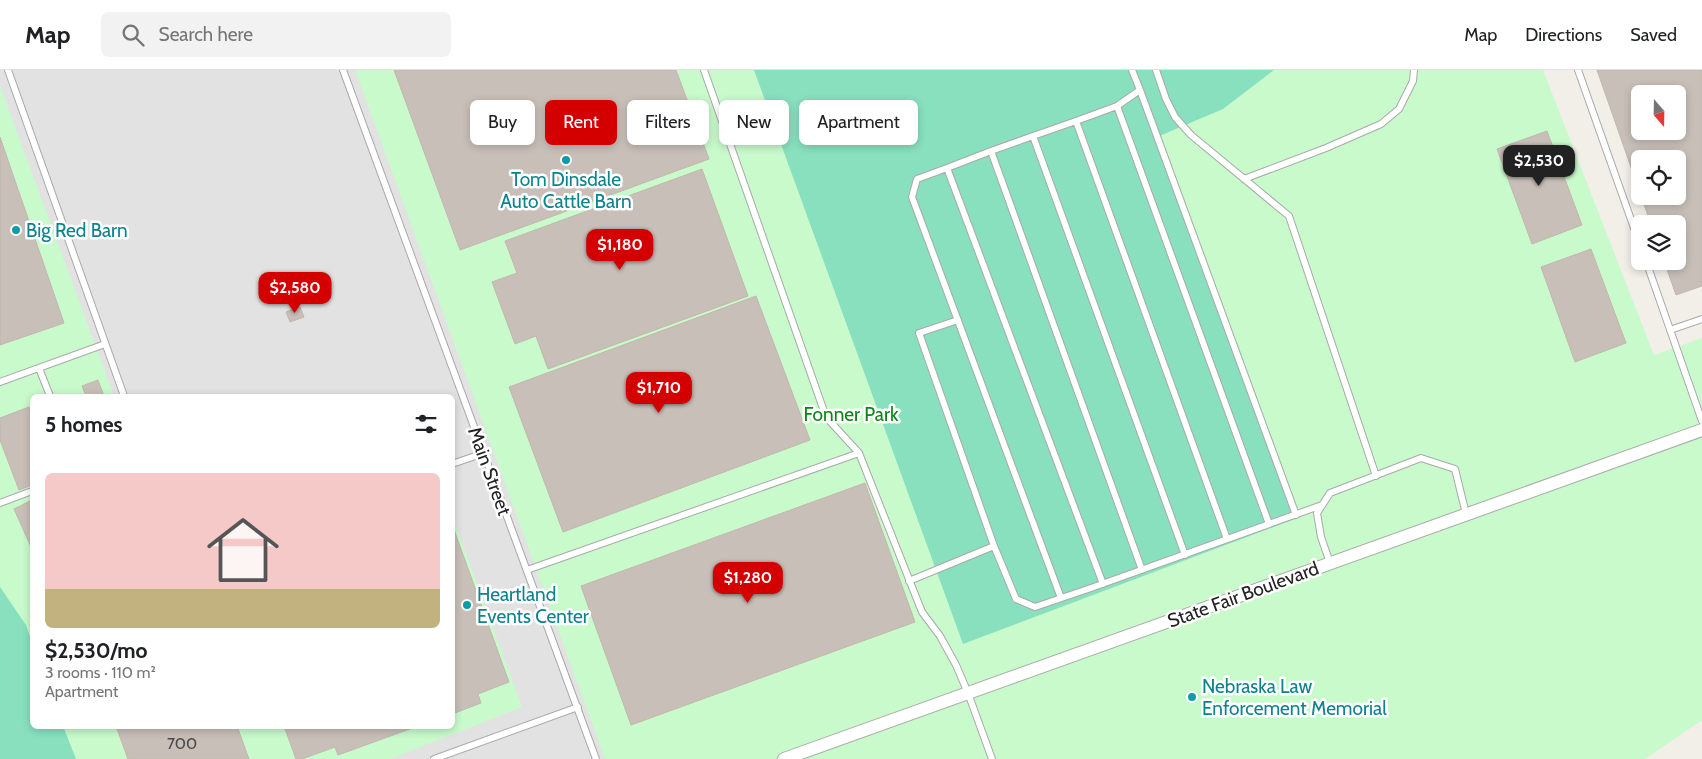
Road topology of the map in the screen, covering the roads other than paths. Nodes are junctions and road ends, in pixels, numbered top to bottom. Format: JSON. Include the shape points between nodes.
{"nodes":[{"id":1,"x":8,"y":70,"type":"edge"},
{"id":2,"x":344,"y":70,"type":"edge"},
{"id":3,"x":704,"y":70,"type":"edge"},
{"id":4,"x":1132,"y":70,"type":"edge"},
{"id":5,"x":1156,"y":70,"type":"edge"},
{"id":6,"x":1414,"y":70,"type":"edge"},
{"id":7,"x":1578,"y":70,"type":"edge"},
{"id":8,"x":1140,"y":90,"type":"junction"},
{"id":9,"x":1117,"y":106,"type":"junction"},
{"id":10,"x":1076,"y":120,"type":"junction"},
{"id":11,"x":1033,"y":136,"type":"junction"},
{"id":12,"x":991,"y":152,"type":"junction"},
{"id":13,"x":947,"y":168,"type":"junction"},
{"id":14,"x":1244,"y":179,"type":"junction"},
{"id":15,"x":1631,"y":220,"type":"edge"},
{"id":16,"x":1649,"y":270,"type":"edge"},
{"id":17,"x":1702,"y":319,"type":"edge"},
{"id":18,"x":958,"y":320,"type":"junction"},
{"id":19,"x":1670,"y":330,"type":"junction"},
{"id":20,"x":105,"y":344,"type":"junction"},
{"id":21,"x":39,"y":368,"type":"junction"},
{"id":22,"x":0,"y":382,"type":"edge"},
{"id":23,"x":49,"y":394,"type":"edge"},
{"id":24,"x":123,"y":394,"type":"edge"},
{"id":25,"x":1702,"y":421,"type":"edge"},
{"id":26,"x":1702,"y":430,"type":"edge"},
{"id":27,"x":484,"y":453,"type":"junction"},
{"id":28,"x":860,"y":454,"type":"junction"},
{"id":29,"x":455,"y":463,"type":"edge"},
{"id":30,"x":1376,"y":476,"type":"junction"},
{"id":31,"x":30,"y":492,"type":"edge"},
{"id":32,"x":0,"y":503,"type":"edge"},
{"id":33,"x":1322,"y":505,"type":"junction"},
{"id":34,"x":1466,"y":514,"type":"junction"},
{"id":35,"x":1296,"y":515,"type":"junction"},
{"id":36,"x":1268,"y":524,"type":"junction"},
{"id":37,"x":1227,"y":539,"type":"junction"},
{"id":38,"x":994,"y":546,"type":"junction"},
{"id":39,"x":1185,"y":555,"type":"junction"},
{"id":40,"x":1330,"y":563,"type":"junction"},
{"id":41,"x":527,"y":570,"type":"junction"},
{"id":42,"x":1142,"y":570,"type":"junction"},
{"id":43,"x":910,"y":581,"type":"junction"},
{"id":44,"x":1103,"y":584,"type":"junction"},
{"id":45,"x":1061,"y":598,"type":"junction"},
{"id":46,"x":968,"y":693,"type":"junction"},
{"id":47,"x":578,"y":706,"type":"junction"},
{"id":48,"x":434,"y":759,"type":"edge"},
{"id":49,"x":596,"y":759,"type":"edge"},
{"id":50,"x":784,"y":759,"type":"edge"},
{"id":51,"x":992,"y":759,"type":"edge"}],
"edges":[{"from":1,"to":20,"type":"lane"},
{"from":2,"to":27,"type":"lane","name":"Main Street"},
{"from":3,"to":28,"type":"lane","via":[[826,417]]},
{"from":4,"to":8,"type":"lane"},
{"from":5,"to":14,"type":"lane","via":[[1175,117],[1191,135]]},
{"from":6,"to":14,"type":"lane","via":[[1413,81],[1399,109],[1381,124]]},
{"from":7,"to":15,"type":"lane"},
{"from":8,"to":9,"type":"lane"},
{"from":8,"to":35,"type":"lane"},
{"from":9,"to":10,"type":"lane"},
{"from":9,"to":36,"type":"lane"},
{"from":10,"to":11,"type":"lane"},
{"from":10,"to":37,"type":"lane"},
{"from":11,"to":12,"type":"lane"},
{"from":11,"to":39,"type":"lane"},
{"from":12,"to":13,"type":"lane"},
{"from":12,"to":42,"type":"lane"},
{"from":13,"to":18,"type":"lane","via":[[917,179],[912,197]]},
{"from":13,"to":44,"type":"lane"},
{"from":14,"to":30,"type":"lane","via":[[1288,216]]},
{"from":16,"to":19,"type":"lane"},
{"from":17,"to":19,"type":"lane"},
{"from":18,"to":38,"type":"lane","via":[[919,333]]},
{"from":18,"to":45,"type":"lane"},
{"from":19,"to":25,"type":"lane"},
{"from":20,"to":21,"type":"lane"},
{"from":20,"to":24,"type":"lane"},
{"from":21,"to":22,"type":"lane"},
{"from":21,"to":23,"type":"lane"},
{"from":26,"to":34,"type":"street","name":"State Fair Boulevard"},
{"from":27,"to":29,"type":"lane"},
{"from":27,"to":41,"type":"lane","name":"Main Street"},
{"from":28,"to":41,"type":"lane"},
{"from":28,"to":43,"type":"lane"},
{"from":30,"to":33,"type":"lane","via":[[1330,493]]},
{"from":30,"to":34,"type":"lane","via":[[1421,458],[1454,469]]},
{"from":31,"to":32,"type":"lane"},
{"from":33,"to":35,"type":"lane"},
{"from":33,"to":40,"type":"lane","via":[[1317,513]]},
{"from":34,"to":40,"type":"street","name":"State Fair Boulevard"},
{"from":35,"to":36,"type":"lane"},
{"from":36,"to":37,"type":"lane"},
{"from":37,"to":39,"type":"lane"},
{"from":38,"to":43,"type":"lane"},
{"from":38,"to":45,"type":"lane","via":[[1016,599],[1035,606]]},
{"from":39,"to":42,"type":"lane"},
{"from":40,"to":46,"type":"street","name":"State Fair Boulevard"},
{"from":41,"to":47,"type":"lane","name":"Main Street"},
{"from":42,"to":44,"type":"lane"},
{"from":43,"to":46,"type":"lane","via":[[922,612],[940,636]]},
{"from":44,"to":45,"type":"lane"},
{"from":46,"to":50,"type":"street","name":"State Fair Boulevard"},
{"from":46,"to":51,"type":"lane"},
{"from":47,"to":48,"type":"lane"},
{"from":47,"to":49,"type":"lane","name":"Main Street"}]}
